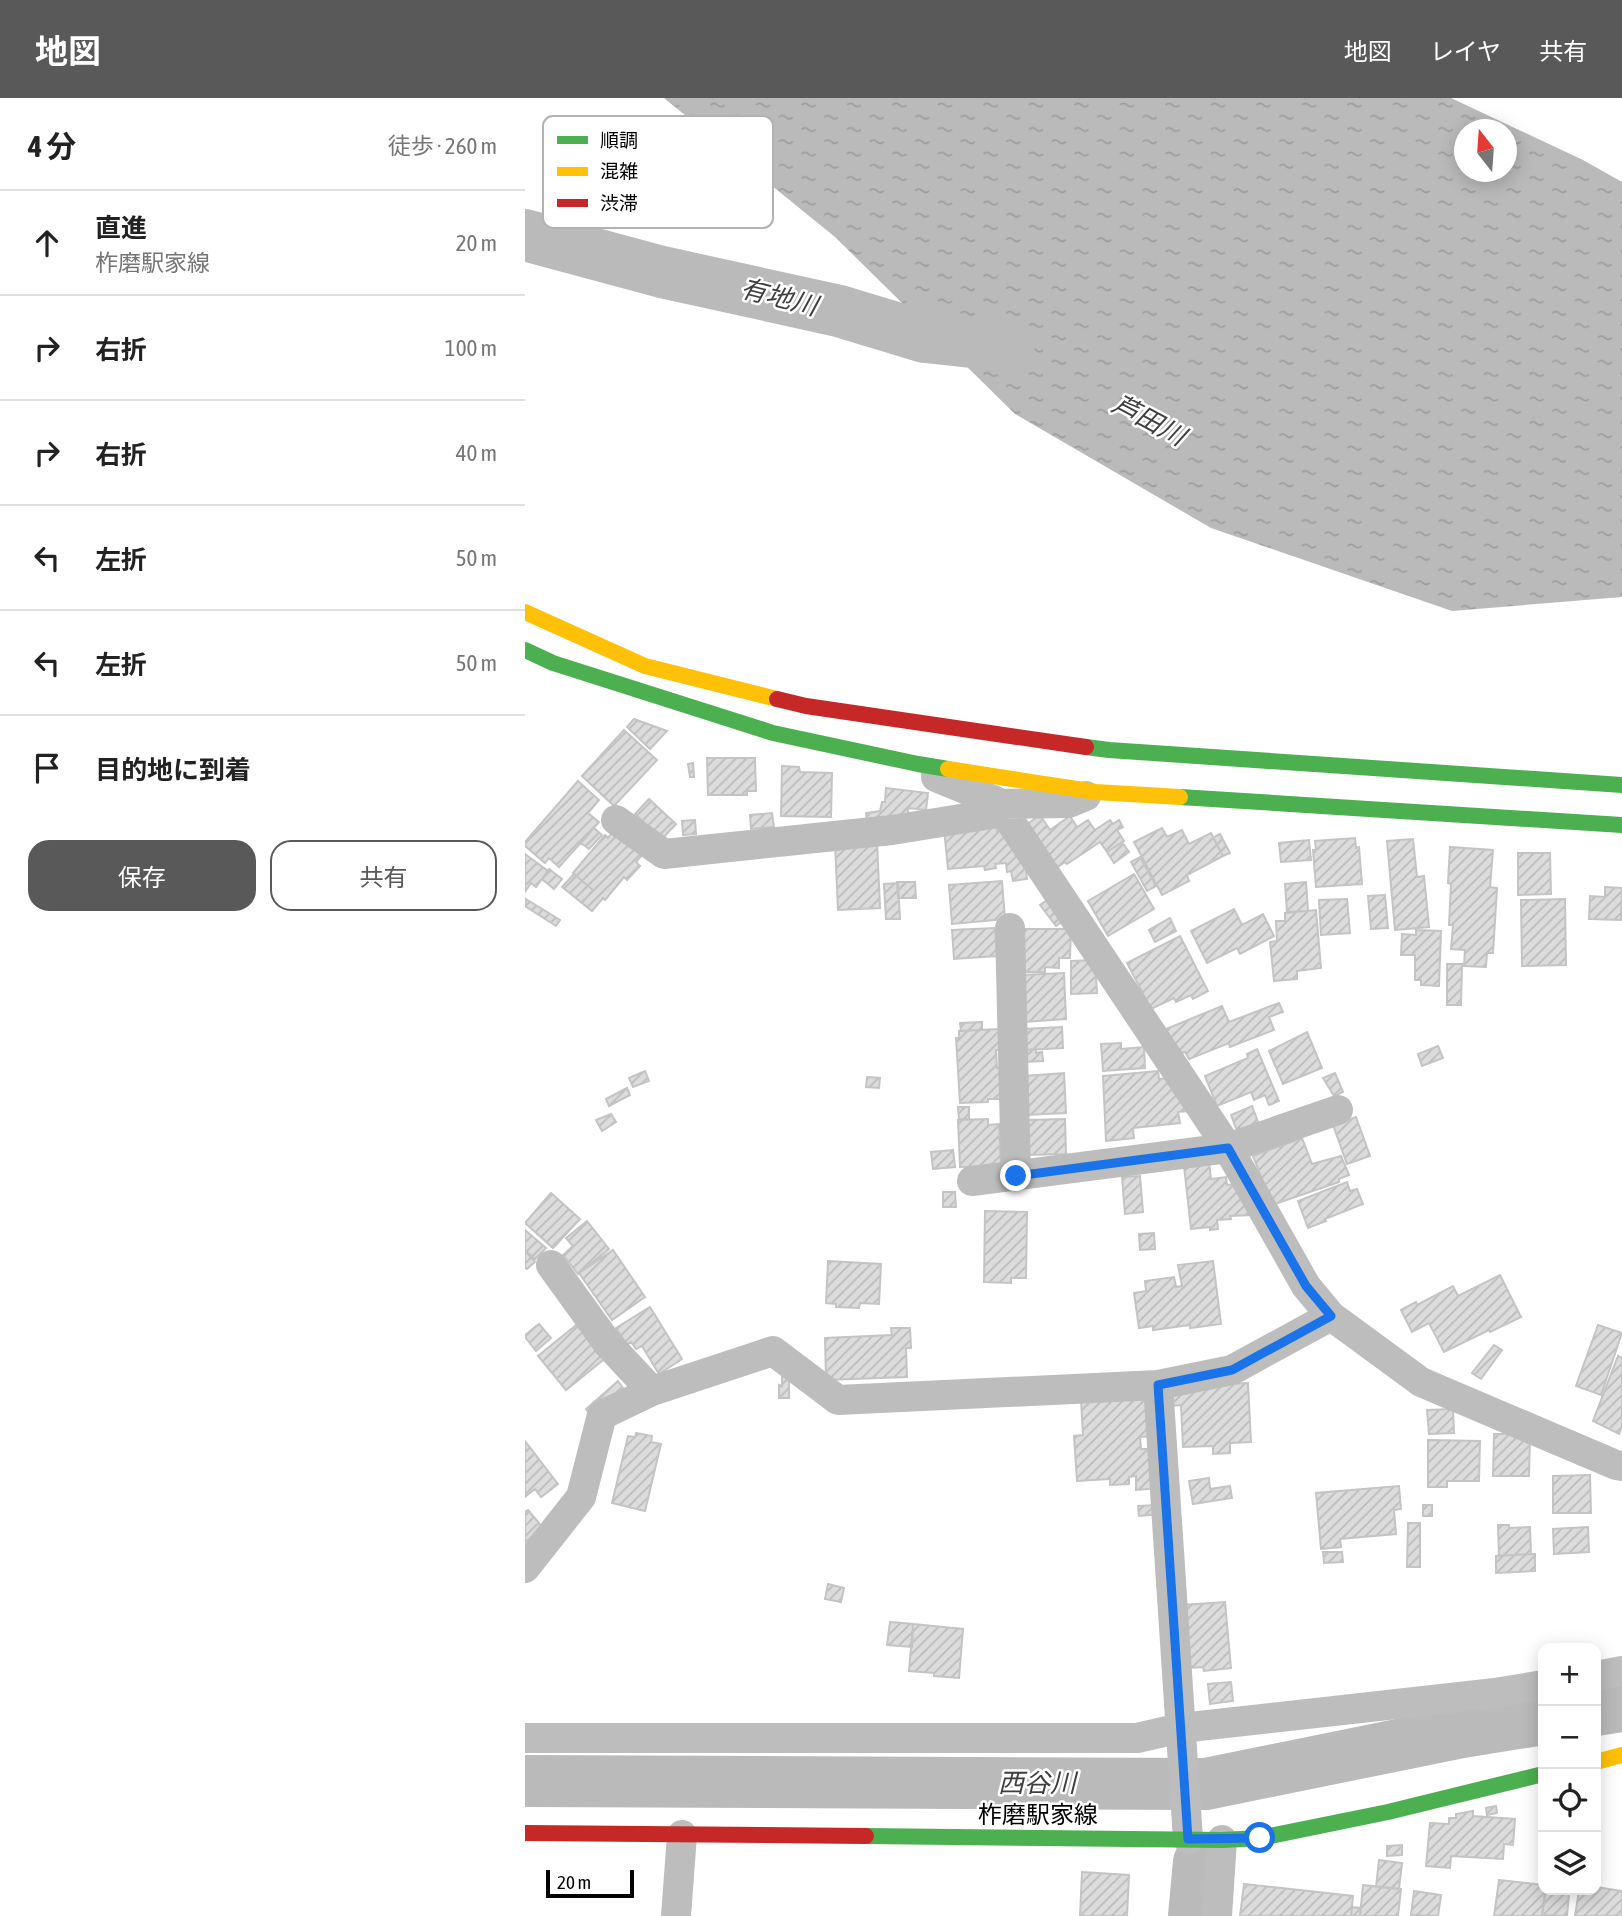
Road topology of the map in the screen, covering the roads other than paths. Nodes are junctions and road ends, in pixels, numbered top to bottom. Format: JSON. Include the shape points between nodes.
{"nodes":[{"id":1,"x":525,"y":612,"type":"edge"},
{"id":2,"x":525,"y":650,"type":"edge"},
{"id":3,"x":918,"y":764,"type":"junction"},
{"id":4,"x":1622,"y":785,"type":"edge"},
{"id":5,"x":1095,"y":792,"type":"junction"},
{"id":6,"x":1003,"y":808,"type":"junction"},
{"id":7,"x":616,"y":820,"type":"dead end"},
{"id":8,"x":1622,"y":825,"type":"edge"},
{"id":9,"x":1010,"y":928,"type":"dead end"},
{"id":10,"x":1338,"y":1110,"type":"dead end"},
{"id":11,"x":1228,"y":1148,"type":"junction"},
{"id":12,"x":1016,"y":1176,"type":"junction"},
{"id":13,"x":972,"y":1181,"type":"dead end"},
{"id":14,"x":551,"y":1265,"type":"dead end"},
{"id":15,"x":1331,"y":1316,"type":"junction"},
{"id":16,"x":1158,"y":1385,"type":"junction"},
{"id":17,"x":652,"y":1391,"type":"junction"},
{"id":18,"x":1622,"y":1466,"type":"edge"},
{"id":19,"x":525,"y":1568,"type":"edge"},
{"id":20,"x":1622,"y":1671,"type":"edge"},
{"id":21,"x":1601,"y":1675,"type":"edge"},
{"id":22,"x":1538,"y":1686,"type":"edge"},
{"id":23,"x":1181,"y":1728,"type":"junction"},
{"id":24,"x":525,"y":1738,"type":"edge"},
{"id":25,"x":1622,"y":1755,"type":"edge"},
{"id":26,"x":1601,"y":1761,"type":"edge"},
{"id":27,"x":1538,"y":1775,"type":"edge"},
{"id":28,"x":525,"y":1833,"type":"edge"},
{"id":29,"x":682,"y":1835,"type":"junction"},
{"id":30,"x":1188,"y":1839,"type":"junction"},
{"id":31,"x":1222,"y":1840,"type":"junction"},
{"id":32,"x":676,"y":1916,"type":"edge"},
{"id":33,"x":1217,"y":1916,"type":"edge"}],
"edges":[{"from":1,"to":4,"type":"street","via":[[645,666],[806,706],[1109,750]]},
{"from":2,"to":3,"type":"street","via":[[773,733]]},
{"from":3,"to":5,"type":"street"},
{"from":3,"to":6,"type":"street","via":[[923,772]]},
{"from":5,"to":6,"type":"street","via":[[1069,803]]},
{"from":5,"to":8,"type":"street"},
{"from":6,"to":7,"type":"street","via":[[892,830],[664,854]]},
{"from":6,"to":11,"type":"street"},
{"from":9,"to":12,"type":"street"},
{"from":10,"to":11,"type":"street"},
{"from":11,"to":12,"type":"street"},
{"from":11,"to":15,"type":"street","via":[[1306,1286]]},
{"from":12,"to":13,"type":"street"},
{"from":14,"to":17,"type":"street","via":[[608,1344]]},
{"from":15,"to":16,"type":"street","via":[[1232,1370]]},
{"from":15,"to":18,"type":"street","via":[[1421,1382]]},
{"from":16,"to":17,"type":"street","via":[[838,1400],[773,1351]]},
{"from":16,"to":23,"type":"street"},
{"from":17,"to":19,"type":"street","via":[[602,1415],[581,1497]]},
{"from":20,"to":21,"type":"street"},
{"from":22,"to":23,"type":"street"},
{"from":23,"to":24,"type":"street","via":[[1136,1738]]},
{"from":23,"to":30,"type":"street"},
{"from":25,"to":26,"type":"street"},
{"from":27,"to":31,"type":"street","name":"柞磨駅家線","via":[[1388,1812],[1260,1838]]},
{"from":28,"to":29,"type":"street","name":"柞磨駅家線"},
{"from":29,"to":30,"type":"street","name":"柞磨駅家線"},
{"from":29,"to":32,"type":"street"},
{"from":30,"to":31,"type":"street","name":"柞磨駅家線"},
{"from":31,"to":33,"type":"street"}]}
